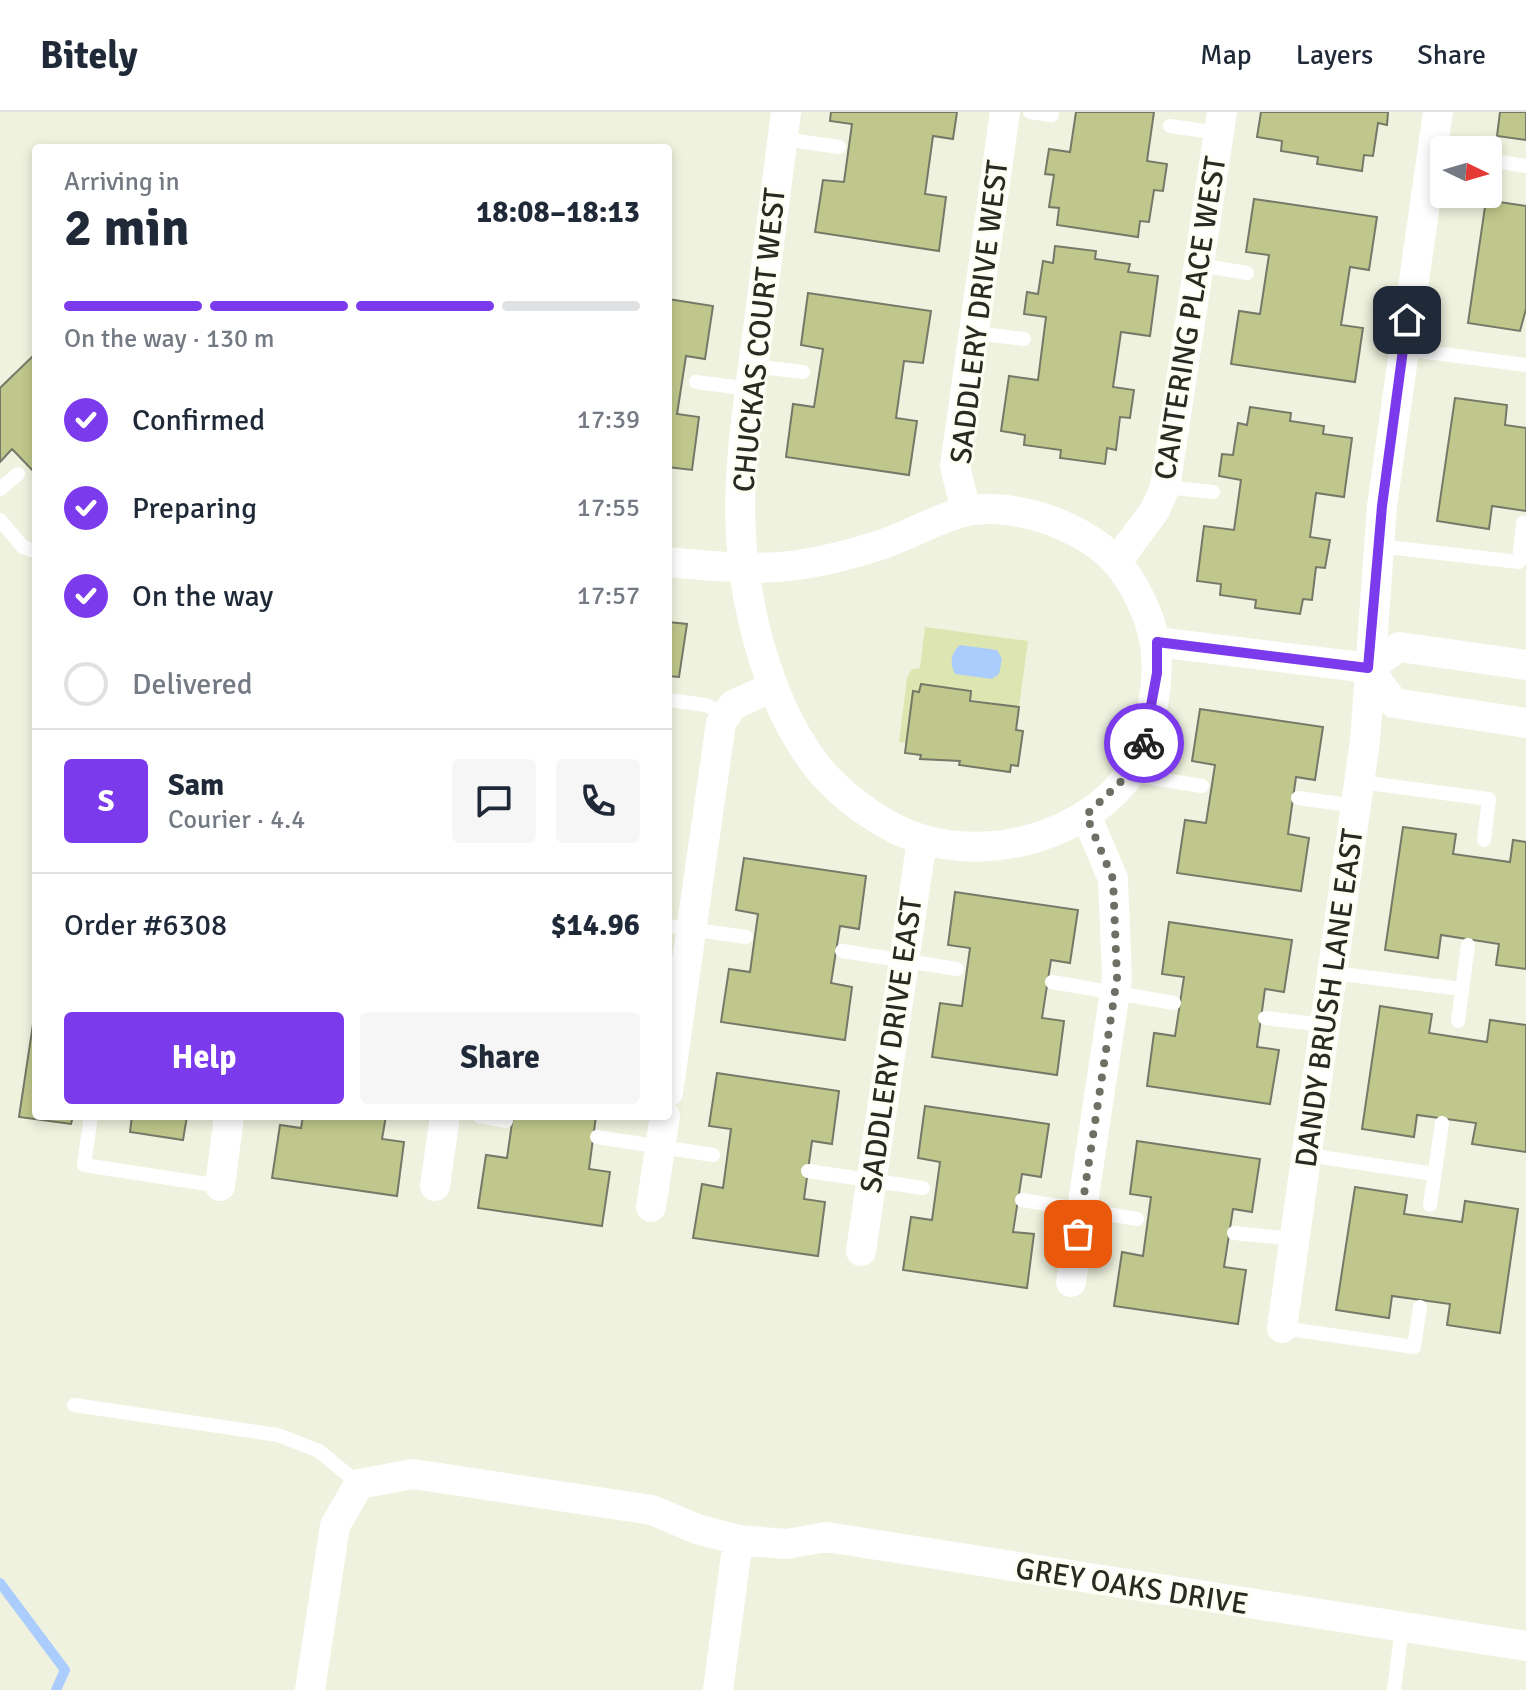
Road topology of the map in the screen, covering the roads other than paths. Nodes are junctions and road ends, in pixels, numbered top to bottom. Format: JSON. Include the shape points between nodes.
{"nodes":[{"id":1,"x":1005,"y":112,"type":"edge"},
{"id":2,"x":1030,"y":112,"type":"edge"},
{"id":3,"x":1438,"y":112,"type":"edge"},
{"id":4,"x":1052,"y":115,"type":"dead end"},
{"id":5,"x":1221,"y":122,"type":"edge"},
{"id":6,"x":784,"y":125,"type":"edge"},
{"id":7,"x":1170,"y":126,"type":"dead end"},
{"id":8,"x":1438,"y":136,"type":"edge"},
{"id":9,"x":839,"y":147,"type":"dead end"},
{"id":10,"x":1502,"y":162,"type":"edge"},
{"id":11,"x":1526,"y":166,"type":"edge"},
{"id":12,"x":1430,"y":198,"type":"edge"},
{"id":13,"x":1199,"y":265,"type":"junction"},
{"id":14,"x":1247,"y":273,"type":"dead end"},
{"id":15,"x":974,"y":333,"type":"junction"},
{"id":16,"x":1024,"y":339,"type":"dead end"},
{"id":17,"x":1403,"y":349,"type":"junction"},
{"id":18,"x":1526,"y":365,"type":"edge"},
{"id":19,"x":803,"y":372,"type":"dead end"},
{"id":20,"x":751,"y":377,"type":"junction"},
{"id":21,"x":696,"y":382,"type":"dead end"},
{"id":22,"x":18,"y":474,"type":"dead end"},
{"id":23,"x":1165,"y":487,"type":"junction"},
{"id":24,"x":0,"y":489,"type":"edge"},
{"id":25,"x":1213,"y":492,"type":"dead end"},
{"id":26,"x":966,"y":511,"type":"junction"},
{"id":27,"x":0,"y":520,"type":"edge"},
{"id":28,"x":1523,"y":523,"type":"dead end"},
{"id":29,"x":1378,"y":546,"type":"junction"},
{"id":30,"x":32,"y":550,"type":"edge"},
{"id":31,"x":1118,"y":560,"type":"junction"},
{"id":32,"x":672,"y":562,"type":"edge"},
{"id":33,"x":745,"y":568,"type":"junction"},
{"id":34,"x":1157,"y":642,"type":"junction"},
{"id":35,"x":1526,"y":665,"type":"edge"},
{"id":36,"x":1368,"y":668,"type":"junction"},
{"id":37,"x":773,"y":687,"type":"junction"},
{"id":38,"x":672,"y":701,"type":"edge"},
{"id":39,"x":726,"y":715,"type":"junction"},
{"id":40,"x":1526,"y":723,"type":"edge"},
{"id":41,"x":1133,"y":770,"type":"junction"},
{"id":42,"x":1202,"y":786,"type":"dead end"},
{"id":43,"x":1358,"y":794,"type":"junction"},
{"id":44,"x":1298,"y":798,"type":"dead end"},
{"id":45,"x":1086,"y":815,"type":"junction"},
{"id":46,"x":922,"y":840,"type":"junction"},
{"id":47,"x":1484,"y":840,"type":"dead end"},
{"id":48,"x":680,"y":927,"type":"edge"},
{"id":49,"x":746,"y":937,"type":"dead end"},
{"id":50,"x":1468,"y":945,"type":"dead end"},
{"id":51,"x":842,"y":951,"type":"dead end"},
{"id":52,"x":903,"y":960,"type":"junction"},
{"id":53,"x":957,"y":969,"type":"dead end"},
{"id":54,"x":1333,"y":973,"type":"junction"},
{"id":55,"x":1052,"y":982,"type":"dead end"},
{"id":56,"x":1462,"y":989,"type":"junction"},
{"id":57,"x":1114,"y":994,"type":"junction"},
{"id":58,"x":1174,"y":1003,"type":"dead end"},
{"id":59,"x":1265,"y":1018,"type":"dead end"},
{"id":60,"x":1458,"y":1021,"type":"dead end"},
{"id":61,"x":1325,"y":1025,"type":"junction"},
{"id":62,"x":672,"y":1037,"type":"edge"},
{"id":63,"x":90,"y":1120,"type":"edge"},
{"id":64,"x":228,"y":1120,"type":"edge"},
{"id":65,"x":444,"y":1120,"type":"edge"},
{"id":66,"x":501,"y":1120,"type":"edge"},
{"id":67,"x":664,"y":1120,"type":"edge"},
{"id":68,"x":506,"y":1121,"type":"dead end"},
{"id":69,"x":1442,"y":1123,"type":"dead end"},
{"id":70,"x":597,"y":1137,"type":"dead end"},
{"id":71,"x":660,"y":1148,"type":"junction"},
{"id":72,"x":713,"y":1155,"type":"dead end"},
{"id":73,"x":1307,"y":1155,"type":"junction"},
{"id":74,"x":808,"y":1171,"type":"dead end"},
{"id":75,"x":1434,"y":1174,"type":"junction"},
{"id":76,"x":871,"y":1181,"type":"junction"},
{"id":77,"x":220,"y":1186,"type":"joint"},
{"id":78,"x":435,"y":1186,"type":"dead end"},
{"id":79,"x":923,"y":1188,"type":"dead end"},
{"id":80,"x":1022,"y":1200,"type":"dead end"},
{"id":81,"x":1430,"y":1205,"type":"dead end"},
{"id":82,"x":651,"y":1207,"type":"dead end"},
{"id":83,"x":1082,"y":1211,"type":"junction"},
{"id":84,"x":1137,"y":1219,"type":"dead end"},
{"id":85,"x":1234,"y":1233,"type":"dead end"},
{"id":86,"x":1295,"y":1239,"type":"junction"},
{"id":87,"x":861,"y":1251,"type":"dead end"},
{"id":88,"x":1071,"y":1282,"type":"dead end"},
{"id":89,"x":1420,"y":1307,"type":"dead end"},
{"id":90,"x":1282,"y":1328,"type":"joint"},
{"id":91,"x":74,"y":1405,"type":"dead end"},
{"id":92,"x":359,"y":1484,"type":"junction"},
{"id":93,"x":738,"y":1540,"type":"junction"},
{"id":94,"x":1402,"y":1628,"type":"junction"},
{"id":95,"x":1526,"y":1646,"type":"edge"},
{"id":96,"x":310,"y":1690,"type":"edge"},
{"id":97,"x":718,"y":1690,"type":"edge"},
{"id":98,"x":1394,"y":1690,"type":"edge"}],
"edges":[{"from":1,"to":15,"type":"street","name":"SADDLERY DRIVE WEST"},
{"from":2,"to":4,"type":"lane"},
{"from":3,"to":8,"type":"street","name":"DANDY BRUSH LANE EAST"},
{"from":5,"to":7,"type":"lane"},
{"from":5,"to":13,"type":"street","name":"CANTERING PLACE WEST"},
{"from":6,"to":9,"type":"lane"},
{"from":6,"to":20,"type":"street","name":"CHUCKAS COURT WEST"},
{"from":10,"to":11,"type":"lane"},
{"from":12,"to":17,"type":"street","name":"DANDY BRUSH LANE EAST"},
{"from":13,"to":14,"type":"lane"},
{"from":13,"to":23,"type":"street","name":"CANTERING PLACE WEST"},
{"from":15,"to":16,"type":"lane"},
{"from":15,"to":26,"type":"street","name":"SADDLERY DRIVE WEST","via":[[955,466]]},
{"from":17,"to":18,"type":"lane"},
{"from":17,"to":29,"type":"street","name":"DANDY BRUSH LANE EAST"},
{"from":19,"to":20,"type":"lane"},
{"from":20,"to":21,"type":"lane"},
{"from":20,"to":33,"type":"street","name":"CHUCKAS COURT WEST","via":[[740,502]]},
{"from":22,"to":24,"type":"lane"},
{"from":23,"to":25,"type":"lane"},
{"from":23,"to":31,"type":"street","name":"CANTERING PLACE WEST","via":[[1155,510]]},
{"from":26,"to":31,"type":"street","via":[[1011,511],[1048,520]]},
{"from":26,"to":33,"type":"street","via":[[840,556]]},
{"from":27,"to":30,"type":"lane"},
{"from":28,"to":29,"type":"lane","via":[[1519,562]]},
{"from":29,"to":36,"type":"street","name":"DANDY BRUSH LANE EAST"},
{"from":31,"to":34,"type":"street","via":[[1140,594]]},
{"from":32,"to":33,"type":"street"},
{"from":33,"to":37,"type":"street","name":"CHUCKAS COURT WEST","via":[[755,629]]},
{"from":34,"to":36,"type":"street"},
{"from":34,"to":41,"type":"street","via":[[1153,703]]},
{"from":35,"to":36,"type":"street","via":[[1399,647]]},
{"from":36,"to":40,"type":"street","via":[[1394,703]]},
{"from":36,"to":43,"type":"street","name":"DANDY BRUSH LANE EAST"},
{"from":37,"to":39,"type":"street","via":[[733,705]]},
{"from":37,"to":46,"type":"street","name":"CHUCKAS COURT WEST","via":[[826,777],[852,801]]},
{"from":38,"to":39,"type":"lane","via":[[706,705]]},
{"from":39,"to":48,"type":"street"},
{"from":41,"to":42,"type":"lane","via":[[1145,777]]},
{"from":41,"to":45,"type":"street"},
{"from":43,"to":44,"type":"lane"},
{"from":43,"to":47,"type":"lane","via":[[1489,799]]},
{"from":43,"to":54,"type":"street","name":"DANDY BRUSH LANE EAST"},
{"from":45,"to":46,"type":"street","via":[[1054,831],[994,846]]},
{"from":45,"to":57,"type":"street","via":[[1113,879]]},
{"from":46,"to":52,"type":"street","name":"SADDLERY DRIVE EAST"},
{"from":48,"to":49,"type":"lane"},
{"from":48,"to":62,"type":"street"},
{"from":50,"to":56,"type":"lane"},
{"from":51,"to":52,"type":"lane"},
{"from":52,"to":53,"type":"lane"},
{"from":52,"to":76,"type":"street","name":"SADDLERY DRIVE EAST"},
{"from":54,"to":56,"type":"lane"},
{"from":54,"to":61,"type":"street","name":"DANDY BRUSH LANE EAST"},
{"from":55,"to":57,"type":"lane"},
{"from":56,"to":60,"type":"lane"},
{"from":57,"to":58,"type":"lane"},
{"from":57,"to":83,"type":"street"},
{"from":59,"to":61,"type":"lane"},
{"from":61,"to":73,"type":"street","name":"DANDY BRUSH LANE EAST"},
{"from":63,"to":77,"type":"lane","via":[[84,1165]]},
{"from":64,"to":77,"type":"street"},
{"from":65,"to":78,"type":"street"},
{"from":66,"to":68,"type":"lane"},
{"from":67,"to":71,"type":"street"},
{"from":69,"to":75,"type":"lane"},
{"from":70,"to":71,"type":"lane"},
{"from":71,"to":72,"type":"lane"},
{"from":71,"to":82,"type":"street"},
{"from":73,"to":75,"type":"lane"},
{"from":73,"to":86,"type":"street","name":"DANDY BRUSH LANE EAST"},
{"from":74,"to":76,"type":"lane"},
{"from":75,"to":81,"type":"lane"},
{"from":76,"to":79,"type":"lane"},
{"from":76,"to":87,"type":"street","name":"SADDLERY DRIVE EAST"},
{"from":80,"to":83,"type":"lane"},
{"from":83,"to":84,"type":"lane"},
{"from":83,"to":88,"type":"street"},
{"from":85,"to":86,"type":"lane"},
{"from":86,"to":90,"type":"street","name":"DANDY BRUSH LANE EAST"},
{"from":89,"to":90,"type":"lane","via":[[1414,1347]]},
{"from":91,"to":92,"type":"lane","via":[[278,1435],[319,1451]]},
{"from":92,"to":93,"type":"street","name":"GREY OAKS DRIVE","via":[[413,1474],[652,1510]]},
{"from":92,"to":96,"type":"street","via":[[335,1526]]},
{"from":93,"to":94,"type":"street","name":"GREY OAKS DRIVE","via":[[787,1544],[826,1537]]},
{"from":93,"to":97,"type":"street"},
{"from":94,"to":95,"type":"street","name":"GREY OAKS DRIVE"},
{"from":94,"to":98,"type":"lane"}]}
